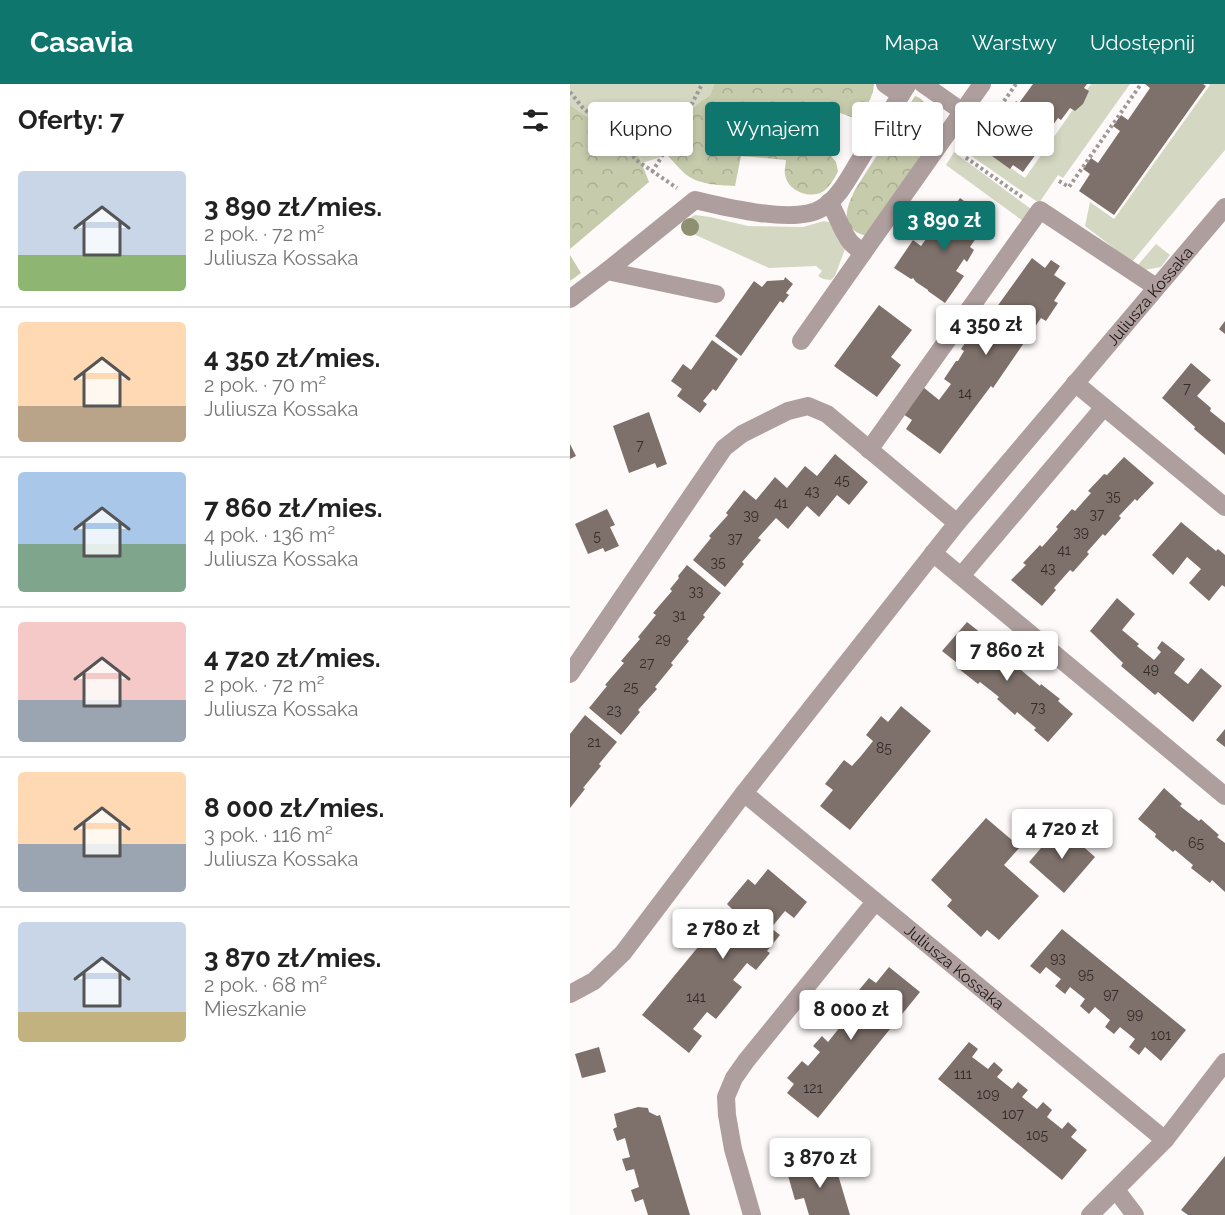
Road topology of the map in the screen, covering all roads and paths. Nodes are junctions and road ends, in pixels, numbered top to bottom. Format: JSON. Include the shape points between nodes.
{"nodes":[{"id":1,"x":702,"y":84,"type":"edge"},
{"id":2,"x":885,"y":84,"type":"edge"},
{"id":3,"x":923,"y":84,"type":"edge"},
{"id":4,"x":982,"y":84,"type":"edge"},
{"id":5,"x":1016,"y":84,"type":"edge"},
{"id":6,"x":1141,"y":84,"type":"edge"},
{"id":7,"x":904,"y":90,"type":"edge"},
{"id":8,"x":570,"y":92,"type":"edge"},
{"id":9,"x":969,"y":102,"type":"edge"},
{"id":10,"x":955,"y":106,"type":"edge"},
{"id":11,"x":955,"y":122,"type":"edge"},
{"id":12,"x":943,"y":139,"type":"edge"},
{"id":13,"x":862,"y":156,"type":"edge"},
{"id":14,"x":931,"y":156,"type":"edge"},
{"id":15,"x":652,"y":172,"type":"junction"},
{"id":16,"x":1059,"y":181,"type":"dead end"},
{"id":17,"x":695,"y":200,"type":"junction"},
{"id":18,"x":829,"y":202,"type":"junction"},
{"id":19,"x":1040,"y":210,"type":"junction"},
{"id":20,"x":1222,"y":215,"type":"edge"},
{"id":21,"x":863,"y":253,"type":"junction"},
{"id":22,"x":607,"y":271,"type":"junction"},
{"id":23,"x":1156,"y":287,"type":"junction"},
{"id":24,"x":716,"y":294,"type":"dead end"},
{"id":25,"x":570,"y":299,"type":"edge"},
{"id":26,"x":801,"y":341,"type":"dead end"},
{"id":27,"x":1075,"y":383,"type":"junction"},
{"id":28,"x":1104,"y":407,"type":"junction"},
{"id":29,"x":869,"y":450,"type":"junction"},
{"id":30,"x":1225,"y":507,"type":"edge"},
{"id":31,"x":957,"y":523,"type":"junction"},
{"id":32,"x":933,"y":553,"type":"junction"},
{"id":33,"x":961,"y":576,"type":"junction"},
{"id":34,"x":570,"y":674,"type":"edge"},
{"id":35,"x":744,"y":793,"type":"junction"},
{"id":36,"x":1225,"y":796,"type":"edge"},
{"id":37,"x":874,"y":902,"type":"junction"},
{"id":38,"x":570,"y":994,"type":"edge"},
{"id":39,"x":1225,"y":1062,"type":"edge"},
{"id":40,"x":1165,"y":1140,"type":"junction"},
{"id":41,"x":1116,"y":1190,"type":"junction"},
{"id":42,"x":752,"y":1215,"type":"edge"},
{"id":43,"x":1090,"y":1215,"type":"edge"},
{"id":44,"x":1135,"y":1215,"type":"edge"}],
"edges":[{"from":1,"to":15,"type":"path"},
{"from":2,"to":7,"type":"street"},
{"from":3,"to":10,"type":"street"},
{"from":4,"to":9,"type":"street"},
{"from":5,"to":19,"type":"path","via":[[964,157]]},
{"from":6,"to":16,"type":"path","via":[[1069,187]]},
{"from":8,"to":15,"type":"path"},
{"from":11,"to":12,"type":"street"},
{"from":13,"to":18,"type":"street"},
{"from":14,"to":21,"type":"street"},
{"from":15,"to":17,"type":"path"},
{"from":17,"to":18,"type":"street","via":[[742,212],[779,214],[808,214]]},
{"from":17,"to":22,"type":"street"},
{"from":18,"to":21,"type":"street","via":[[847,238]]},
{"from":19,"to":23,"type":"street"},
{"from":19,"to":29,"type":"street"},
{"from":20,"to":23,"type":"street","name":"Juliusza Kossaka"},
{"from":21,"to":26,"type":"street"},
{"from":22,"to":24,"type":"street"},
{"from":22,"to":25,"type":"street"},
{"from":23,"to":27,"type":"street","name":"Juliusza Kossaka"},
{"from":27,"to":28,"type":"street"},
{"from":27,"to":31,"type":"street","name":"Juliusza Kossaka"},
{"from":28,"to":30,"type":"street"},
{"from":28,"to":33,"type":"street"},
{"from":29,"to":31,"type":"street"},
{"from":29,"to":34,"type":"street","via":[[827,414],[808,406],[788,411],[742,434],[724,448],[710,467]]},
{"from":31,"to":32,"type":"street","name":"Juliusza Kossaka"},
{"from":32,"to":33,"type":"street"},
{"from":32,"to":35,"type":"street","name":"Juliusza Kossaka"},
{"from":33,"to":36,"type":"street"},
{"from":35,"to":37,"type":"street","name":"Juliusza Kossaka"},
{"from":35,"to":38,"type":"street","name":"Juliusza Kossaka","via":[[623,953],[594,981]]},
{"from":37,"to":40,"type":"street","name":"Juliusza Kossaka"},
{"from":37,"to":42,"type":"street","via":[[746,1061],[726,1097],[733,1149]]},
{"from":39,"to":40,"type":"street"},
{"from":40,"to":41,"type":"street"},
{"from":41,"to":43,"type":"street"},
{"from":41,"to":44,"type":"street"}]}
